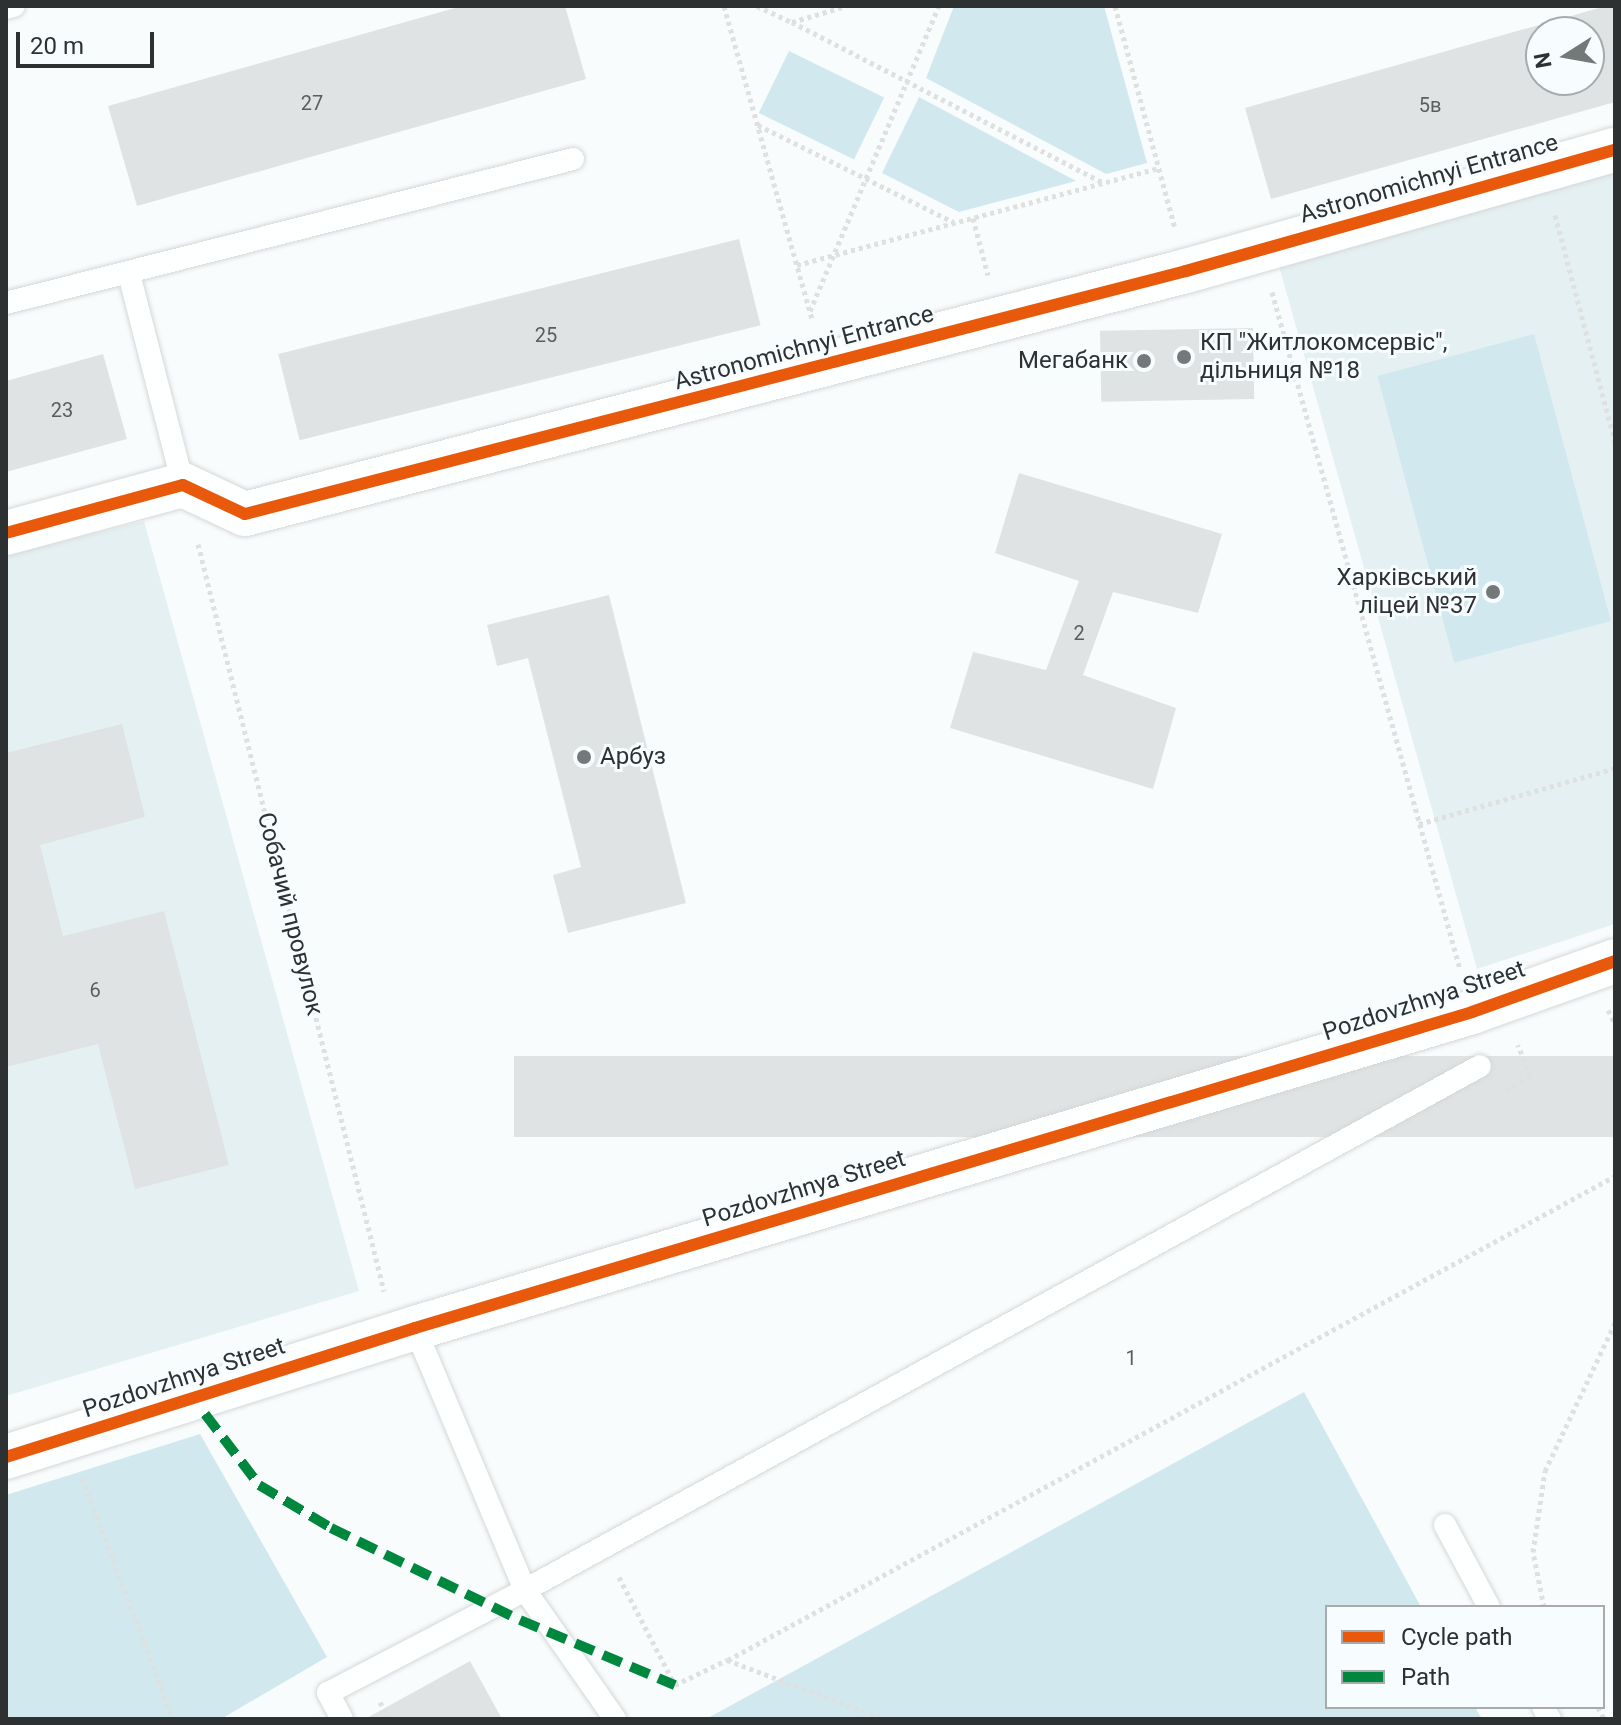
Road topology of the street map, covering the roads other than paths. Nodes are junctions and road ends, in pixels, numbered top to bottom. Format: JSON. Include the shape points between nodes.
{"nodes":[{"id":1,"x":14,"y":6,"type":"edge"},
{"id":2,"x":6,"y":8,"type":"edge"},
{"id":3,"x":1615,"y":150,"type":"edge"},
{"id":4,"x":573,"y":159,"type":"dead end"},
{"id":5,"x":129,"y":274,"type":"junction"},
{"id":6,"x":6,"y":303,"type":"edge"},
{"id":7,"x":183,"y":485,"type":"junction"},
{"id":8,"x":6,"y":533,"type":"edge"},
{"id":9,"x":1615,"y":961,"type":"edge"},
{"id":10,"x":1480,"y":1066,"type":"dead end"},
{"id":11,"x":415,"y":1328,"type":"junction"},
{"id":12,"x":6,"y":1457,"type":"edge"},
{"id":13,"x":1445,"y":1525,"type":"dead end"},
{"id":14,"x":525,"y":1590,"type":"junction"},
{"id":15,"x":1488,"y":1605,"type":"edge"},
{"id":16,"x":342,"y":1719,"type":"edge"},
{"id":17,"x":615,"y":1719,"type":"edge"}],
"edges":[{"from":1,"to":2,"type":"lane"},
{"from":3,"to":7,"type":"street","name":"Astronomichnyi Entrance","via":[[999,321],[245,514]]},
{"from":4,"to":5,"type":"lane"},
{"from":5,"to":6,"type":"lane"},
{"from":5,"to":7,"type":"lane"},
{"from":7,"to":8,"type":"street"},
{"from":9,"to":11,"type":"street","name":"Pozdovzhnya Street","via":[[1472,1012]]},
{"from":10,"to":14,"type":"lane"},
{"from":11,"to":12,"type":"street","name":"Pozdovzhnya Street"},
{"from":11,"to":14,"type":"lane"},
{"from":13,"to":15,"type":"lane"},
{"from":14,"to":16,"type":"lane","via":[[328,1693]]},
{"from":14,"to":17,"type":"lane"}]}
